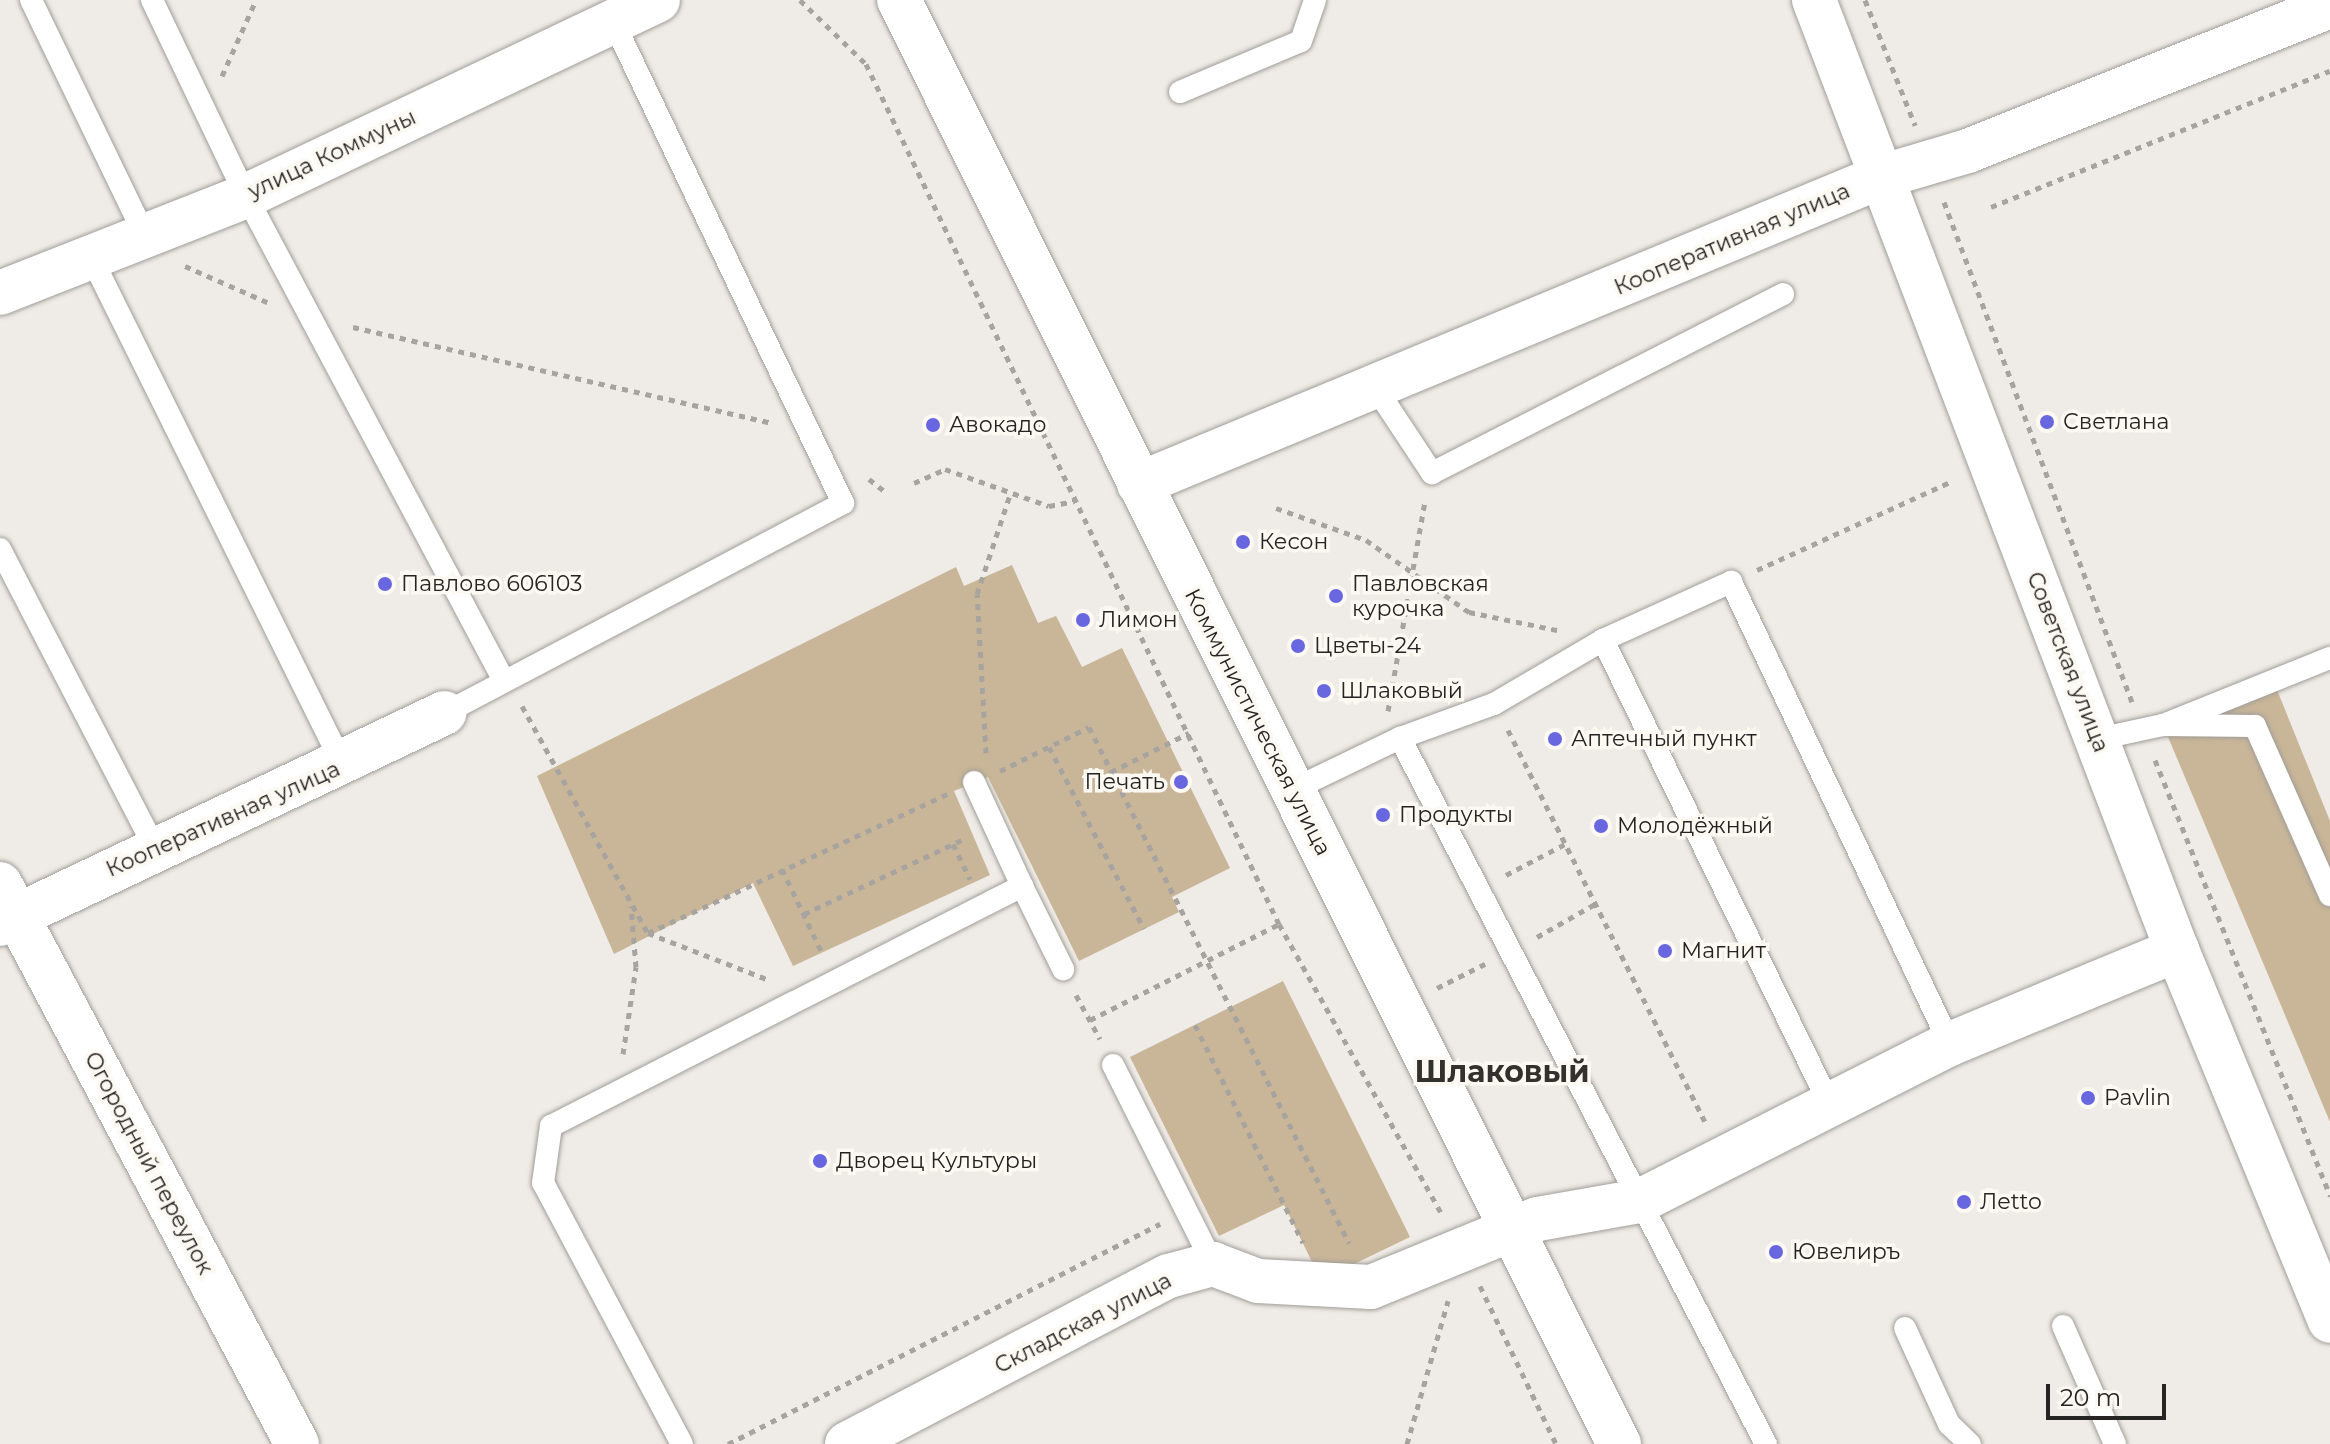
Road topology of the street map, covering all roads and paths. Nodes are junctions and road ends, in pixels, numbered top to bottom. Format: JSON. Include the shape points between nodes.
{"nodes":[{"id":1,"x":31,"y":0,"type":"edge"},
{"id":2,"x":152,"y":0,"type":"edge"},
{"id":3,"x":256,"y":0,"type":"edge"},
{"id":4,"x":658,"y":0,"type":"edge"},
{"id":5,"x":800,"y":0,"type":"edge"},
{"id":6,"x":899,"y":0,"type":"edge"},
{"id":7,"x":1814,"y":0,"type":"edge"},
{"id":8,"x":1865,"y":0,"type":"edge"},
{"id":9,"x":1317,"y":1,"type":"edge"},
{"id":10,"x":2330,"y":6,"type":"edge"},
{"id":11,"x":613,"y":21,"type":"junction"},
{"id":12,"x":2330,"y":71,"type":"edge"},
{"id":13,"x":1180,"y":92,"type":"dead end"},
{"id":14,"x":207,"y":110,"type":"junction"},
{"id":15,"x":1929,"y":162,"type":"junction"},
{"id":16,"x":1880,"y":177,"type":"junction"},
{"id":17,"x":246,"y":196,"type":"junction"},
{"id":18,"x":1991,"y":207,"type":"dead end"},
{"id":19,"x":146,"y":238,"type":"junction"},
{"id":20,"x":92,"y":259,"type":"junction"},
{"id":21,"x":0,"y":293,"type":"edge"},
{"id":22,"x":1783,"y":294,"type":"dead end"},
{"id":23,"x":312,"y":319,"type":"junction"},
{"id":24,"x":1377,"y":390,"type":"junction"},
{"id":25,"x":808,"y":431,"type":"junction"},
{"id":26,"x":1990,"y":463,"type":"junction"},
{"id":27,"x":1432,"y":473,"type":"junction"},
{"id":28,"x":864,"y":475,"type":"dead end"},
{"id":29,"x":914,"y":483,"type":"dead end"},
{"id":30,"x":1139,"y":484,"type":"junction"},
{"id":31,"x":1011,"y":492,"type":"junction"},
{"id":32,"x":887,"y":493,"type":"dead end"},
{"id":33,"x":1074,"y":501,"type":"junction"},
{"id":34,"x":1276,"y":508,"type":"dead end"},
{"id":35,"x":0,"y":549,"type":"edge"},
{"id":36,"x":1408,"y":569,"type":"junction"},
{"id":37,"x":1731,"y":582,"type":"junction"},
{"id":38,"x":1603,"y":640,"type":"junction"},
{"id":39,"x":2330,"y":658,"type":"edge"},
{"id":40,"x":502,"y":677,"type":"junction"},
{"id":41,"x":1494,"y":704,"type":"junction"},
{"id":42,"x":445,"y":713,"type":"joint"},
{"id":43,"x":2153,"y":728,"type":"junction"},
{"id":44,"x":1189,"y":733,"type":"junction"},
{"id":45,"x":1400,"y":738,"type":"junction"},
{"id":46,"x":2098,"y":739,"type":"junction"},
{"id":47,"x":1049,"y":747,"type":"junction"},
{"id":48,"x":343,"y":765,"type":"junction"},
{"id":49,"x":1111,"y":772,"type":"junction"},
{"id":50,"x":981,"y":779,"type":"junction"},
{"id":51,"x":1292,"y":790,"type":"junction"},
{"id":52,"x":995,"y":826,"type":"junction"},
{"id":53,"x":1565,"y":844,"type":"junction"},
{"id":54,"x":155,"y":848,"type":"junction"},
{"id":55,"x":782,"y":869,"type":"junction"},
{"id":56,"x":1022,"y":886,"type":"junction"},
{"id":57,"x":1479,"y":889,"type":"junction"},
{"id":58,"x":2329,"y":889,"type":"edge"},
{"id":59,"x":631,"y":901,"type":"junction"},
{"id":60,"x":5,"y":906,"type":"edge"},
{"id":61,"x":804,"y":914,"type":"junction"},
{"id":62,"x":1279,"y":924,"type":"junction"},
{"id":63,"x":1144,"y":929,"type":"dead end"},
{"id":64,"x":648,"y":933,"type":"junction"},
{"id":65,"x":2177,"y":950,"type":"junction"},
{"id":66,"x":1206,"y":962,"type":"junction"},
{"id":67,"x":1063,"y":969,"type":"joint"},
{"id":68,"x":836,"y":981,"type":"junction"},
{"id":69,"x":807,"y":995,"type":"junction"},
{"id":70,"x":1090,"y":1020,"type":"junction"},
{"id":71,"x":1195,"y":1025,"type":"dead end"},
{"id":72,"x":1950,"y":1044,"type":"junction"},
{"id":73,"x":1113,"y":1065,"type":"joint"},
{"id":74,"x":613,"y":1094,"type":"junction"},
{"id":75,"x":1829,"y":1103,"type":"junction"},
{"id":76,"x":1708,"y":1128,"type":"dead end"},
{"id":77,"x":2330,"y":1196,"type":"edge"},
{"id":78,"x":1640,"y":1201,"type":"junction"},
{"id":79,"x":1186,"y":1211,"type":"junction"},
{"id":80,"x":1513,"y":1231,"type":"junction"},
{"id":81,"x":1463,"y":1250,"type":"junction"},
{"id":82,"x":1213,"y":1264,"type":"junction"},
{"id":83,"x":1323,"y":1284,"type":"junction"},
{"id":84,"x":1371,"y":1287,"type":"junction"},
{"id":85,"x":2330,"y":1321,"type":"edge"},
{"id":86,"x":2063,"y":1326,"type":"dead end"},
{"id":87,"x":1905,"y":1328,"type":"dead end"},
{"id":88,"x":919,"y":1427,"type":"edge"},
{"id":89,"x":297,"y":1444,"type":"edge"},
{"id":90,"x":682,"y":1444,"type":"edge"},
{"id":91,"x":728,"y":1444,"type":"edge"},
{"id":92,"x":847,"y":1444,"type":"edge"},
{"id":93,"x":1407,"y":1444,"type":"edge"},
{"id":94,"x":1556,"y":1444,"type":"edge"},
{"id":95,"x":1619,"y":1444,"type":"edge"},
{"id":96,"x":1766,"y":1444,"type":"edge"},
{"id":97,"x":1970,"y":1444,"type":"edge"},
{"id":98,"x":2115,"y":1444,"type":"edge"}],
"edges":[{"from":1,"to":19,"type":"lane"},
{"from":2,"to":14,"type":"lane"},
{"from":3,"to":14,"type":"path"},
{"from":4,"to":11,"type":"street","name":"улица Коммуны"},
{"from":5,"to":33,"type":"path","via":[[866,64]]},
{"from":6,"to":30,"type":"street","name":"Коммунистическая улица"},
{"from":7,"to":16,"type":"street","name":"Советская улица"},
{"from":8,"to":15,"type":"path"},
{"from":9,"to":13,"type":"lane","via":[[1301,41]]},
{"from":10,"to":15,"type":"street","name":"Кооперативная улица"},
{"from":11,"to":17,"type":"street","name":"улица Коммуны"},
{"from":11,"to":25,"type":"lane"},
{"from":12,"to":18,"type":"path"},
{"from":14,"to":17,"type":"lane"},
{"from":15,"to":16,"type":"street","name":"Кооперативная улица"},
{"from":15,"to":43,"type":"path"},
{"from":16,"to":24,"type":"street","name":"Кооперативная улица"},
{"from":16,"to":26,"type":"street","name":"Советская улица"},
{"from":17,"to":19,"type":"street","name":"улица Коммуны"},
{"from":17,"to":23,"type":"lane"},
{"from":19,"to":20,"type":"street","name":"улица Коммуны"},
{"from":19,"to":23,"type":"path","via":[[201,277]]},
{"from":20,"to":21,"type":"street","name":"улица Коммуны"},
{"from":20,"to":48,"type":"lane"},
{"from":22,"to":27,"type":"lane"},
{"from":23,"to":25,"type":"path"},
{"from":23,"to":40,"type":"lane"},
{"from":24,"to":27,"type":"lane"},
{"from":24,"to":30,"type":"street","name":"Кооперативная улица"},
{"from":25,"to":40,"type":"lane","via":[[843,503]]},
{"from":26,"to":37,"type":"path"},
{"from":26,"to":46,"type":"street","name":"Советская улица"},
{"from":27,"to":36,"type":"path"},
{"from":28,"to":32,"type":"path"},
{"from":29,"to":31,"type":"path","via":[[945,469]]},
{"from":30,"to":51,"type":"street","name":"Коммунистическая улица"},
{"from":31,"to":33,"type":"path","via":[[1049,506]]},
{"from":31,"to":50,"type":"path","via":[[977,594]]},
{"from":33,"to":44,"type":"path"},
{"from":34,"to":36,"type":"path","via":[[1366,540]]},
{"from":35,"to":54,"type":"lane"},
{"from":36,"to":38,"type":"path","via":[[1469,612]]},
{"from":36,"to":45,"type":"path","via":[[1386,706]]},
{"from":37,"to":38,"type":"lane"},
{"from":37,"to":72,"type":"lane"},
{"from":38,"to":41,"type":"lane"},
{"from":38,"to":75,"type":"lane"},
{"from":39,"to":43,"type":"lane"},
{"from":40,"to":42,"type":"lane"},
{"from":40,"to":59,"type":"path","via":[[553,751]]},
{"from":41,"to":45,"type":"lane"},
{"from":41,"to":53,"type":"path"},
{"from":42,"to":48,"type":"street","name":"Кооперативная улица"},
{"from":43,"to":46,"type":"lane"},
{"from":43,"to":58,"type":"lane","via":[[2255,726]]},
{"from":43,"to":77,"type":"path"},
{"from":44,"to":49,"type":"path"},
{"from":44,"to":62,"type":"path"},
{"from":45,"to":51,"type":"lane"},
{"from":45,"to":57,"type":"lane"},
{"from":46,"to":65,"type":"street","name":"Советская улица"},
{"from":47,"to":49,"type":"path","via":[[1089,727]]},
{"from":47,"to":50,"type":"path"},
{"from":47,"to":63,"type":"path"},
{"from":48,"to":54,"type":"street","name":"Кооперативная улица"},
{"from":49,"to":66,"type":"path"},
{"from":50,"to":52,"type":"lane"},
{"from":50,"to":55,"type":"path"},
{"from":51,"to":80,"type":"street","name":"Коммунистическая улица"},
{"from":52,"to":56,"type":"lane"},
{"from":52,"to":61,"type":"path"},
{"from":53,"to":57,"type":"path"},
{"from":53,"to":76,"type":"path"},
{"from":54,"to":60,"type":"street","name":"Кооперативная улица"},
{"from":55,"to":61,"type":"path"},
{"from":55,"to":64,"type":"path"},
{"from":56,"to":67,"type":"lane"},
{"from":56,"to":68,"type":"lane"},
{"from":57,"to":78,"type":"lane"},
{"from":59,"to":64,"type":"path"},
{"from":59,"to":74,"type":"path","via":[[632,1022]]},
{"from":60,"to":89,"type":"street","name":"Огородный переулок"},
{"from":61,"to":68,"type":"path"},
{"from":62,"to":66,"type":"path"},
{"from":62,"to":81,"type":"path"},
{"from":64,"to":69,"type":"path"},
{"from":65,"to":72,"type":"street"},
{"from":65,"to":85,"type":"street","name":"Советская улица"},
{"from":66,"to":70,"type":"path"},
{"from":66,"to":84,"type":"path"},
{"from":67,"to":70,"type":"path"},
{"from":68,"to":69,"type":"lane"},
{"from":69,"to":74,"type":"lane"},
{"from":70,"to":73,"type":"path"},
{"from":71,"to":83,"type":"path"},
{"from":72,"to":75,"type":"street"},
{"from":73,"to":79,"type":"lane"},
{"from":74,"to":90,"type":"lane","via":[[551,1126],[543,1183]]},
{"from":75,"to":78,"type":"street"},
{"from":78,"to":80,"type":"street"},
{"from":78,"to":96,"type":"lane"},
{"from":79,"to":82,"type":"lane"},
{"from":79,"to":91,"type":"path"},
{"from":80,"to":81,"type":"street"},
{"from":80,"to":95,"type":"street","name":"Коммунистическая улица"},
{"from":81,"to":84,"type":"street"},
{"from":81,"to":93,"type":"path"},
{"from":81,"to":94,"type":"path"},
{"from":82,"to":83,"type":"street","via":[[1258,1281]]},
{"from":82,"to":88,"type":"street","name":"Складская улица","via":[[1169,1276]]},
{"from":83,"to":84,"type":"street"},
{"from":86,"to":98,"type":"lane"},
{"from":87,"to":97,"type":"lane","via":[[1949,1424]]},
{"from":88,"to":92,"type":"street","name":"Складская улица"}]}
